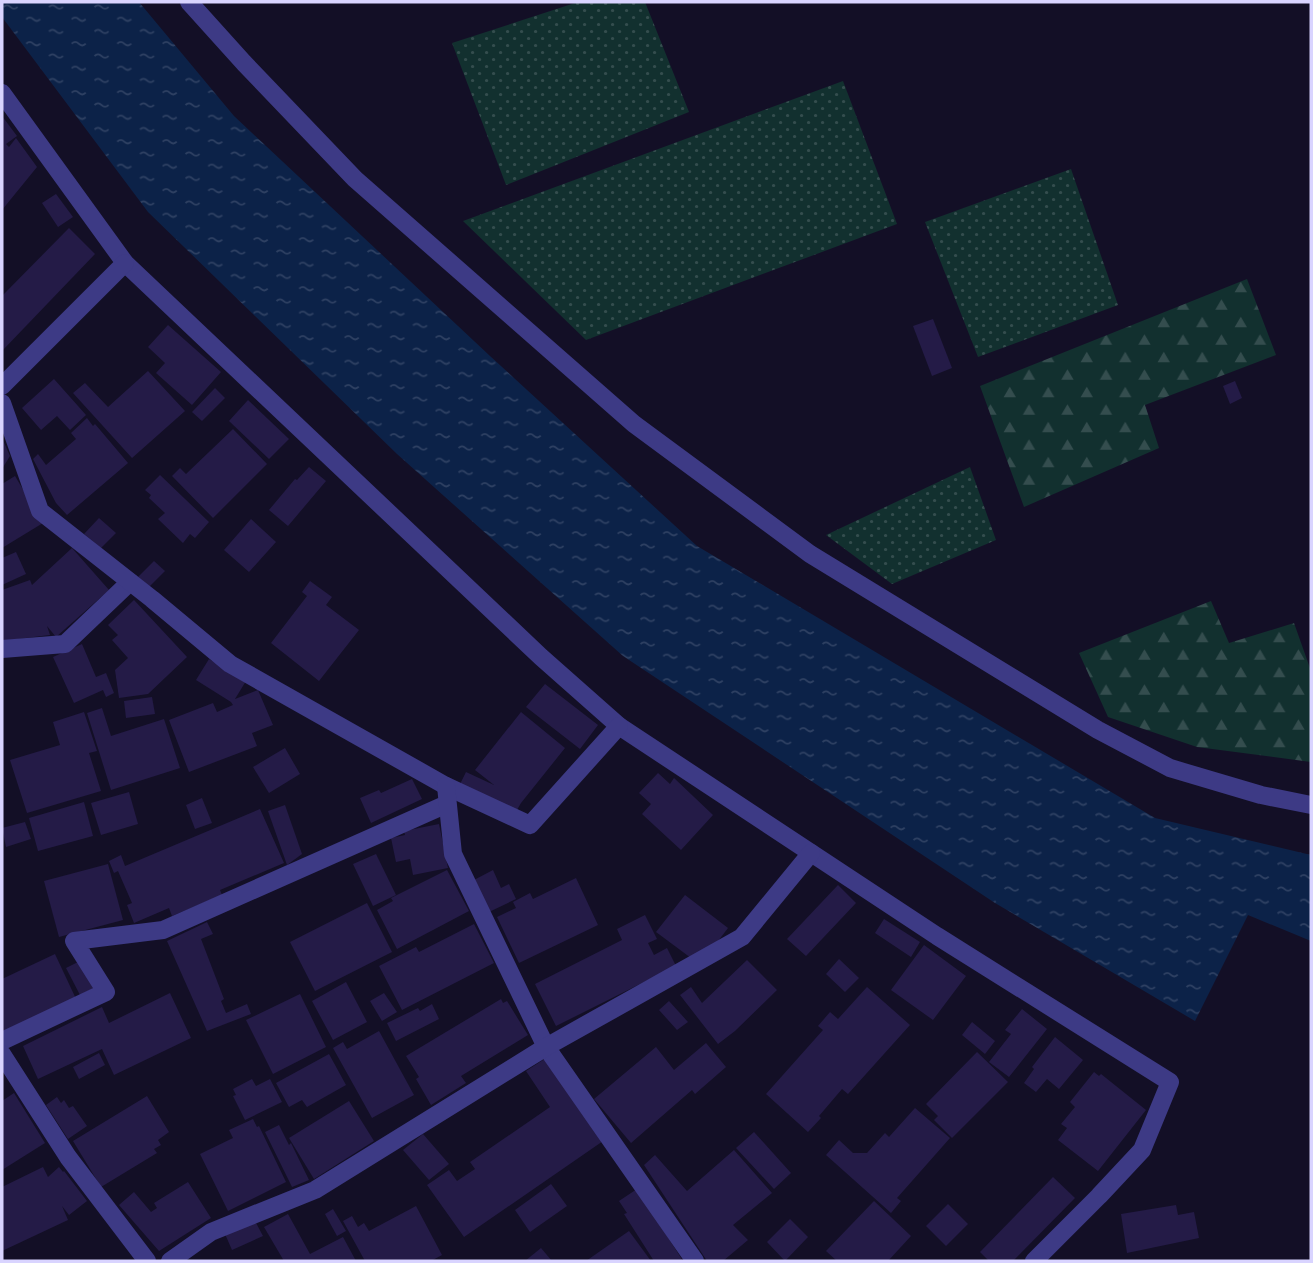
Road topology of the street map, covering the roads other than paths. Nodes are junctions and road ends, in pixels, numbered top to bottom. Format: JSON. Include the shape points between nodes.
{"nodes":[{"id":1,"x":189,"y":2,"type":"edge"},
{"id":2,"x":2,"y":93,"type":"edge"},
{"id":3,"x":125,"y":263,"type":"junction"},
{"id":4,"x":2,"y":386,"type":"edge"},
{"id":5,"x":2,"y":403,"type":"edge"},
{"id":6,"x":130,"y":582,"type":"junction"},
{"id":7,"x":2,"y":649,"type":"edge"},
{"id":8,"x":619,"y":726,"type":"junction"},
{"id":9,"x":447,"y":795,"type":"junction"},
{"id":10,"x":1311,"y":805,"type":"edge"},
{"id":11,"x":811,"y":853,"type":"junction"},
{"id":12,"x":2,"y":1041,"type":"edge"},
{"id":13,"x":546,"y":1047,"type":"junction"},
{"id":14,"x":2,"y":1054,"type":"edge"},
{"id":15,"x":148,"y":1261,"type":"edge"},
{"id":16,"x":170,"y":1261,"type":"edge"},
{"id":17,"x":695,"y":1261,"type":"edge"},
{"id":18,"x":1034,"y":1261,"type":"edge"}],
"edges":[{"from":1,"to":10,"type":"street","via":[[355,180],[634,424],[810,554],[1098,730],[1170,768]]},
{"from":2,"to":3,"type":"street"},
{"from":3,"to":4,"type":"street"},
{"from":3,"to":8,"type":"street"},
{"from":5,"to":6,"type":"street","via":[[40,511]]},
{"from":6,"to":7,"type":"street","via":[[65,643]]},
{"from":6,"to":9,"type":"street","via":[[230,664]]},
{"from":8,"to":9,"type":"street","via":[[530,825]]},
{"from":8,"to":11,"type":"street"},
{"from":9,"to":12,"type":"street","via":[[163,930],[74,941],[106,992]]},
{"from":9,"to":13,"type":"street","via":[[453,855]]},
{"from":11,"to":13,"type":"street","via":[[742,937]]},
{"from":11,"to":18,"type":"street","via":[[1170,1082],[1142,1150]]},
{"from":13,"to":16,"type":"street","via":[[315,1190],[211,1232]]},
{"from":13,"to":17,"type":"street"},
{"from":14,"to":15,"type":"street","via":[[68,1157]]}]}
